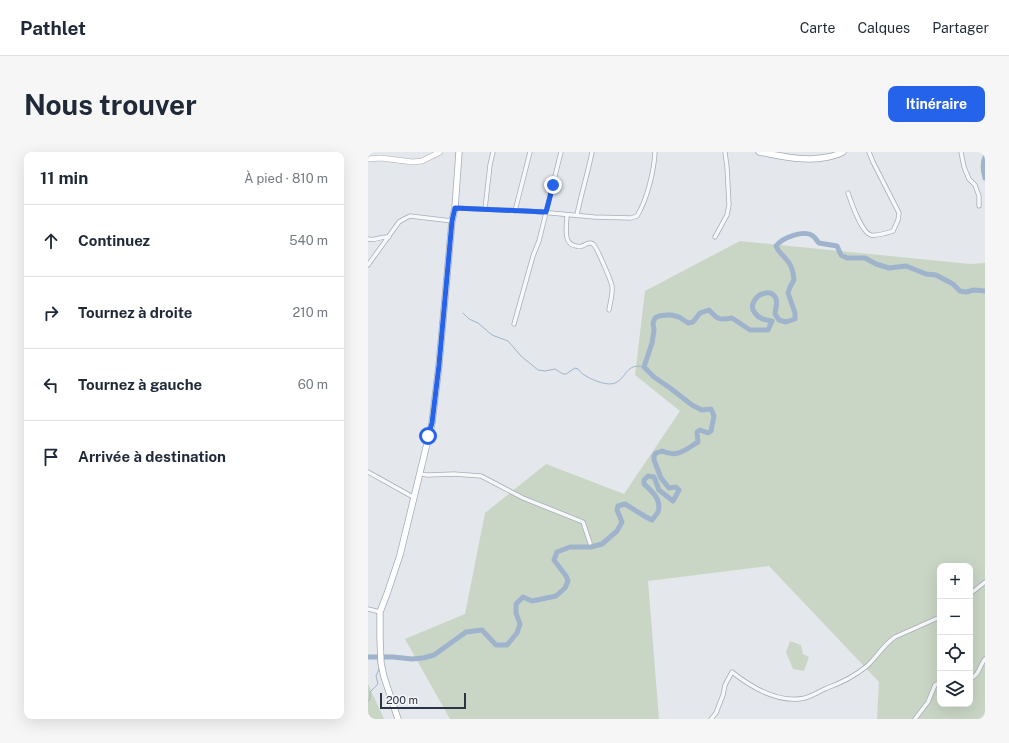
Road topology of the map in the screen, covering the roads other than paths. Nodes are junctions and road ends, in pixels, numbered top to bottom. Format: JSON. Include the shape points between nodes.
{"nodes":[{"id":1,"x":440,"y":152,"type":"edge"},
{"id":2,"x":459,"y":152,"type":"edge"},
{"id":3,"x":493,"y":152,"type":"edge"},
{"id":4,"x":530,"y":152,"type":"edge"},
{"id":5,"x":561,"y":152,"type":"edge"},
{"id":6,"x":592,"y":152,"type":"edge"},
{"id":7,"x":655,"y":152,"type":"edge"},
{"id":8,"x":725,"y":152,"type":"edge"},
{"id":9,"x":759,"y":152,"type":"edge"},
{"id":10,"x":843,"y":152,"type":"edge"},
{"id":11,"x":869,"y":152,"type":"edge"},
{"id":12,"x":961,"y":152,"type":"edge"},
{"id":13,"x":368,"y":159,"type":"edge"},
{"id":14,"x":848,"y":193,"type":"dead end"},
{"id":15,"x":979,"y":206,"type":"dead end"},
{"id":16,"x":455,"y":208,"type":"junction"},
{"id":17,"x":485,"y":210,"type":"junction"},
{"id":18,"x":515,"y":211,"type":"junction"},
{"id":19,"x":546,"y":212,"type":"junction"},
{"id":20,"x":567,"y":215,"type":"junction"},
{"id":21,"x":577,"y":215,"type":"junction"},
{"id":22,"x":452,"y":221,"type":"junction"},
{"id":23,"x":389,"y":237,"type":"junction"},
{"id":24,"x":715,"y":237,"type":"dead end"},
{"id":25,"x":368,"y":239,"type":"edge"},
{"id":26,"x":368,"y":265,"type":"edge"},
{"id":27,"x":609,"y":310,"type":"dead end"},
{"id":28,"x":514,"y":324,"type":"dead end"},
{"id":29,"x":368,"y":472,"type":"edge"},
{"id":30,"x":419,"y":474,"type":"junction"},
{"id":31,"x":413,"y":497,"type":"junction"},
{"id":32,"x":590,"y":544,"type":"dead end"},
{"id":33,"x":985,"y":582,"type":"edge"},
{"id":34,"x":973,"y":592,"type":"edge"},
{"id":35,"x":368,"y":609,"type":"edge"},
{"id":36,"x":380,"y":612,"type":"junction"},
{"id":37,"x":937,"y":618,"type":"edge"},
{"id":38,"x":985,"y":659,"type":"edge"},
{"id":39,"x":973,"y":677,"type":"edge"},
{"id":40,"x":937,"y":684,"type":"edge"},
{"id":41,"x":398,"y":719,"type":"edge"},
{"id":42,"x":711,"y":719,"type":"edge"},
{"id":43,"x":915,"y":719,"type":"edge"}],
"edges":[{"from":1,"to":13,"type":"main road","via":[[422,161],[413,162]]},
{"from":2,"to":16,"type":"main road"},
{"from":3,"to":17,"type":"street"},
{"from":4,"to":18,"type":"street"},
{"from":5,"to":19,"type":"street"},
{"from":6,"to":21,"type":"street"},
{"from":7,"to":21,"type":"street","via":[[655,162],[643,207],[637,216],[615,218]]},
{"from":8,"to":24,"type":"street","via":[[729,205],[727,215]]},
{"from":9,"to":10,"type":"main road","via":[[817,159]]},
{"from":11,"to":14,"type":"street","via":[[899,214],[893,231],[873,235],[867,233]]},
{"from":12,"to":15,"type":"street","via":[[964,167],[979,196]]},
{"from":16,"to":17,"type":"street"},
{"from":16,"to":22,"type":"main road"},
{"from":17,"to":18,"type":"street"},
{"from":18,"to":19,"type":"street"},
{"from":19,"to":20,"type":"street"},
{"from":19,"to":28,"type":"street"},
{"from":20,"to":21,"type":"street"},
{"from":20,"to":27,"type":"street","via":[[566,239],[571,245],[594,245],[600,256],[612,286]]},
{"from":22,"to":23,"type":"street","via":[[410,216],[399,222]]},
{"from":22,"to":30,"type":"main road","via":[[432,423]]},
{"from":23,"to":25,"type":"street"},
{"from":23,"to":26,"type":"street"},
{"from":29,"to":31,"type":"street"},
{"from":30,"to":31,"type":"main road"},
{"from":30,"to":32,"type":"street","via":[[481,476],[523,498],[583,522]]},
{"from":31,"to":36,"type":"main road","via":[[400,555]]},
{"from":33,"to":34,"type":"street"},
{"from":35,"to":36,"type":"street"},
{"from":36,"to":41,"type":"main road","via":[[381,663]]},
{"from":37,"to":42,"type":"street","via":[[892,639],[868,666],[838,684],[804,698],[774,695],[753,687],[732,672],[716,713]]},
{"from":38,"to":39,"type":"street","via":[[978,674]]},
{"from":40,"to":43,"type":"street","via":[[928,702]]}]}
